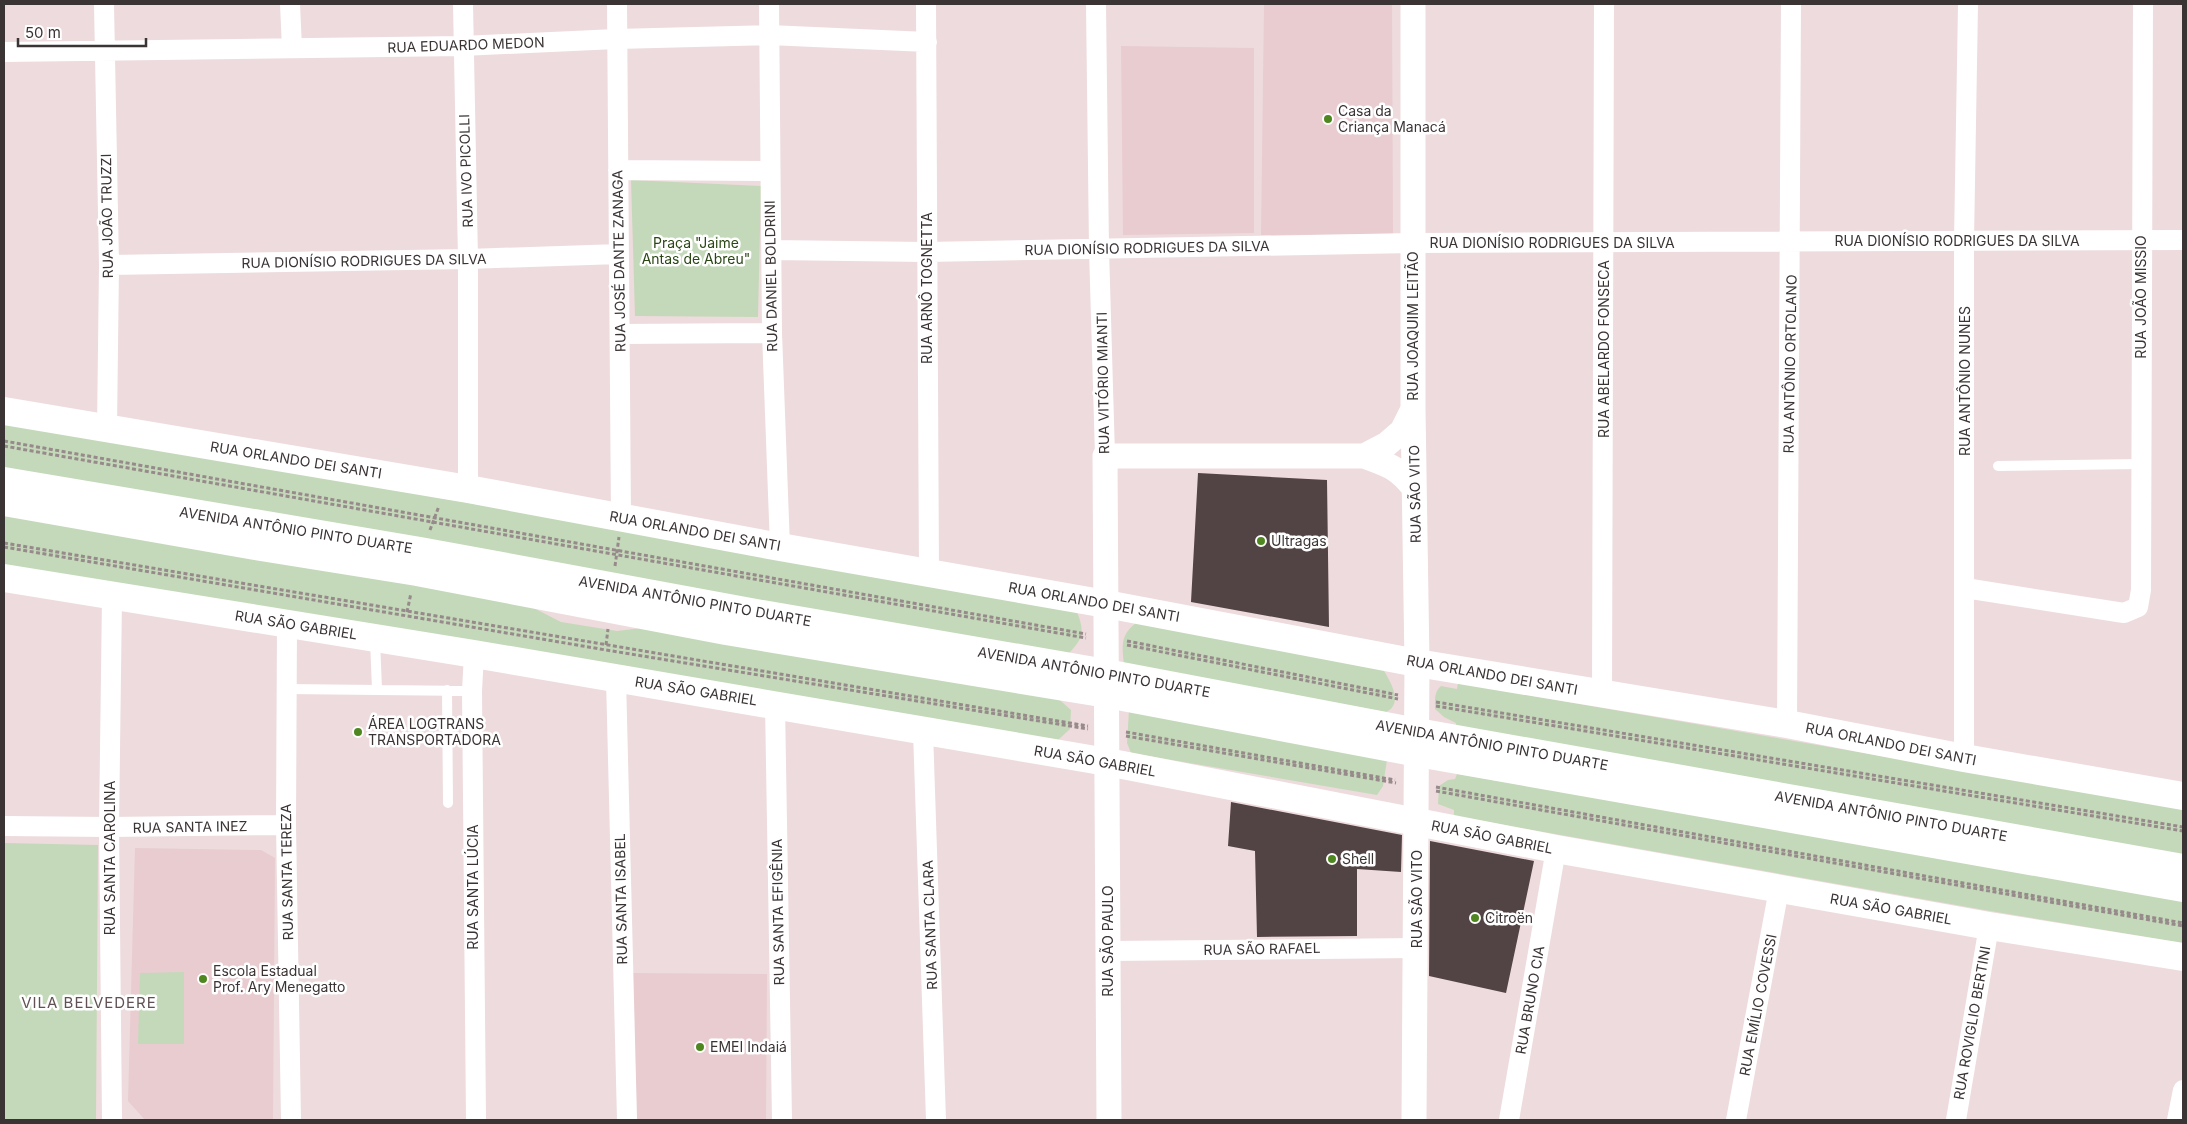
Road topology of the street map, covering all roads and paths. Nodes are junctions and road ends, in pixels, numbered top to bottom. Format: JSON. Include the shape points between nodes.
{"nodes":[{"id":1,"x":104,"y":4,"type":"edge"},
{"id":2,"x":290,"y":4,"type":"edge"},
{"id":3,"x":463,"y":4,"type":"edge"},
{"id":4,"x":617,"y":4,"type":"edge"},
{"id":5,"x":768,"y":4,"type":"edge"},
{"id":6,"x":926,"y":4,"type":"edge"},
{"id":7,"x":1096,"y":4,"type":"edge"},
{"id":8,"x":1412,"y":4,"type":"edge"},
{"id":9,"x":1604,"y":4,"type":"edge"},
{"id":10,"x":1791,"y":4,"type":"edge"},
{"id":11,"x":1968,"y":4,"type":"edge"},
{"id":12,"x":2143,"y":4,"type":"edge"},
{"id":13,"x":769,"y":35,"type":"junction"},
{"id":14,"x":616,"y":39,"type":"junction"},
{"id":15,"x":927,"y":42,"type":"junction"},
{"id":16,"x":462,"y":46,"type":"junction"},
{"id":17,"x":292,"y":48,"type":"junction"},
{"id":18,"x":103,"y":51,"type":"junction"},
{"id":19,"x":4,"y":52,"type":"edge"},
{"id":20,"x":618,"y":170,"type":"junction"},
{"id":21,"x":769,"y":171,"type":"junction"},
{"id":22,"x":2141,"y":240,"type":"junction"},
{"id":23,"x":2183,"y":240,"type":"edge"},
{"id":24,"x":1964,"y":241,"type":"junction"},
{"id":25,"x":1791,"y":242,"type":"junction"},
{"id":26,"x":1413,"y":244,"type":"junction"},
{"id":27,"x":1604,"y":244,"type":"junction"},
{"id":28,"x":1099,"y":249,"type":"junction"},
{"id":29,"x":772,"y":250,"type":"junction"},
{"id":30,"x":926,"y":252,"type":"junction"},
{"id":31,"x":618,"y":254,"type":"junction"},
{"id":32,"x":468,"y":259,"type":"junction"},
{"id":33,"x":109,"y":265,"type":"junction"},
{"id":34,"x":772,"y":333,"type":"junction"},
{"id":35,"x":620,"y":334,"type":"junction"},
{"id":36,"x":1413,"y":409,"type":"junction"},
{"id":37,"x":4,"y":411,"type":"edge"},
{"id":38,"x":107,"y":429,"type":"junction"},
{"id":39,"x":4,"y":441,"type":"edge"},
{"id":40,"x":4,"y":446,"type":"edge"},
{"id":41,"x":1104,"y":456,"type":"junction"},
{"id":42,"x":1364,"y":456,"type":"junction"},
{"id":43,"x":2141,"y":464,"type":"junction"},
{"id":44,"x":1998,"y":466,"type":"dead end"},
{"id":45,"x":4,"y":481,"type":"edge"},
{"id":46,"x":1414,"y":488,"type":"junction"},
{"id":47,"x":468,"y":489,"type":"junction"},
{"id":48,"x":4,"y":502,"type":"edge"},
{"id":49,"x":621,"y":518,"type":"junction"},
{"id":50,"x":4,"y":542,"type":"edge"},
{"id":51,"x":4,"y":547,"type":"edge"},
{"id":52,"x":780,"y":547,"type":"junction"},
{"id":53,"x":929,"y":572,"type":"junction"},
{"id":54,"x":4,"y":578,"type":"edge"},
{"id":55,"x":1965,"y":588,"type":"junction"},
{"id":56,"x":112,"y":597,"type":"junction"},
{"id":57,"x":1106,"y":604,"type":"junction"},
{"id":58,"x":287,"y":624,"type":"junction"},
{"id":59,"x":375,"y":638,"type":"junction"},
{"id":60,"x":1106,"y":639,"type":"junction"},
{"id":61,"x":474,"y":654,"type":"junction"},
{"id":62,"x":1418,"y":663,"type":"junction"},
{"id":63,"x":616,"y":678,"type":"junction"},
{"id":64,"x":1106,"y":683,"type":"junction"},
{"id":65,"x":286,"y":689,"type":"junction"},
{"id":66,"x":377,"y":689,"type":"junction"},
{"id":67,"x":447,"y":690,"type":"junction"},
{"id":68,"x":472,"y":692,"type":"junction"},
{"id":69,"x":1602,"y":694,"type":"junction"},
{"id":70,"x":1417,"y":701,"type":"junction"},
{"id":71,"x":775,"y":704,"type":"junction"},
{"id":72,"x":1787,"y":724,"type":"junction"},
{"id":73,"x":923,"y":731,"type":"junction"},
{"id":74,"x":1107,"y":731,"type":"junction"},
{"id":75,"x":1417,"y":743,"type":"junction"},
{"id":76,"x":1964,"y":758,"type":"junction"},
{"id":77,"x":1107,"y":762,"type":"junction"},
{"id":78,"x":1417,"y":786,"type":"junction"},
{"id":79,"x":2183,"y":796,"type":"edge"},
{"id":80,"x":448,"y":803,"type":"dead end"},
{"id":81,"x":1417,"y":823,"type":"junction"},
{"id":82,"x":286,"y":825,"type":"junction"},
{"id":83,"x":4,"y":826,"type":"edge"},
{"id":84,"x":109,"y":828,"type":"junction"},
{"id":85,"x":2183,"y":829,"type":"edge"},
{"id":86,"x":1556,"y":849,"type":"junction"},
{"id":87,"x":2183,"y":868,"type":"edge"},
{"id":88,"x":2183,"y":888,"type":"edge"},
{"id":89,"x":1779,"y":889,"type":"junction"},
{"id":90,"x":2183,"y":925,"type":"edge"},
{"id":91,"x":1989,"y":926,"type":"junction"},
{"id":92,"x":1416,"y":948,"type":"junction"},
{"id":93,"x":1108,"y":951,"type":"junction"},
{"id":94,"x":2183,"y":957,"type":"edge"},
{"id":95,"x":2183,"y":1090,"type":"edge"},
{"id":96,"x":112,"y":1120,"type":"edge"},
{"id":97,"x":291,"y":1120,"type":"edge"},
{"id":98,"x":476,"y":1120,"type":"edge"},
{"id":99,"x":627,"y":1120,"type":"edge"},
{"id":100,"x":782,"y":1120,"type":"edge"},
{"id":101,"x":936,"y":1120,"type":"edge"},
{"id":102,"x":1109,"y":1120,"type":"edge"},
{"id":103,"x":1414,"y":1120,"type":"edge"},
{"id":104,"x":1509,"y":1120,"type":"edge"},
{"id":105,"x":1736,"y":1120,"type":"edge"},
{"id":106,"x":1956,"y":1120,"type":"edge"},
{"id":107,"x":2177,"y":1120,"type":"edge"}],
"edges":[{"from":1,"to":18,"type":"street","name":"RUA JOÃO TRUZZI"},
{"from":2,"to":17,"type":"street"},
{"from":3,"to":16,"type":"street","name":"RUA IVO PICOLLI"},
{"from":4,"to":14,"type":"street","name":"RUA JOSÉ DANTE ZANAGA"},
{"from":5,"to":13,"type":"street","name":"RUA DANIEL BOLDRINI"},
{"from":6,"to":15,"type":"street","name":"RUA ARNÔ TOGNETTA"},
{"from":7,"to":28,"type":"street","name":"RUA VITÓRIO MIANTI"},
{"from":8,"to":26,"type":"street","name":"RUA JOAQUIM LEITÃO"},
{"from":9,"to":27,"type":"street","name":"RUA ABELARDO FONSECA"},
{"from":10,"to":25,"type":"street","name":"RUA ANTÔNIO ORTOLANO"},
{"from":11,"to":24,"type":"street","name":"RUA ANTÔNIO NUNES"},
{"from":12,"to":22,"type":"street","name":"RUA JOÃO MISSIO"},
{"from":13,"to":14,"type":"street","name":"RUA EDUARDO MEDON"},
{"from":13,"to":15,"type":"street","name":"RUA EDUARDO MEDON"},
{"from":13,"to":21,"type":"street","name":"RUA DANIEL BOLDRINI"},
{"from":14,"to":16,"type":"street","name":"RUA EDUARDO MEDON"},
{"from":14,"to":20,"type":"street","name":"RUA JOSÉ DANTE ZANAGA"},
{"from":15,"to":30,"type":"street","name":"RUA ARNÔ TOGNETTA"},
{"from":16,"to":17,"type":"street","name":"RUA EDUARDO MEDON"},
{"from":16,"to":32,"type":"street","name":"RUA IVO PICOLLI"},
{"from":17,"to":18,"type":"street","name":"RUA EDUARDO MEDON"},
{"from":18,"to":19,"type":"street","name":"RUA EDUARDO MEDON"},
{"from":18,"to":33,"type":"street","name":"RUA JOÃO TRUZZI"},
{"from":20,"to":21,"type":"street"},
{"from":20,"to":31,"type":"street","name":"RUA JOSÉ DANTE ZANAGA"},
{"from":21,"to":29,"type":"street","name":"RUA DANIEL BOLDRINI"},
{"from":22,"to":23,"type":"street","name":"RUA DIONÍSIO RODRIGUES DA SILVA"},
{"from":22,"to":24,"type":"street","name":"RUA DIONÍSIO RODRIGUES DA SILVA"},
{"from":22,"to":43,"type":"street","name":"RUA JOÃO MISSIO"},
{"from":24,"to":25,"type":"street","name":"RUA DIONÍSIO RODRIGUES DA SILVA"},
{"from":24,"to":55,"type":"street","name":"RUA ANTÔNIO NUNES"},
{"from":25,"to":27,"type":"street","name":"RUA DIONÍSIO RODRIGUES DA SILVA"},
{"from":25,"to":72,"type":"street","name":"RUA ANTÔNIO ORTOLANO"},
{"from":26,"to":27,"type":"street","name":"RUA DIONÍSIO RODRIGUES DA SILVA"},
{"from":26,"to":28,"type":"street","name":"RUA DIONÍSIO RODRIGUES DA SILVA"},
{"from":26,"to":36,"type":"street","name":"RUA JOAQUIM LEITÃO"},
{"from":27,"to":69,"type":"street","name":"RUA ABELARDO FONSECA"},
{"from":28,"to":30,"type":"street","name":"RUA DIONÍSIO RODRIGUES DA SILVA"},
{"from":28,"to":41,"type":"street","name":"RUA VITÓRIO MIANTI"},
{"from":29,"to":30,"type":"street","name":"RUA DIONÍSIO RODRIGUES DA SILVA"},
{"from":29,"to":34,"type":"street","name":"RUA DANIEL BOLDRINI"},
{"from":30,"to":53,"type":"street","name":"RUA ARNÔ TOGNETTA"},
{"from":31,"to":32,"type":"street","name":"RUA DIONÍSIO RODRIGUES DA SILVA"},
{"from":31,"to":35,"type":"street","name":"RUA JOSÉ DANTE ZANAGA"},
{"from":32,"to":33,"type":"street","name":"RUA DIONÍSIO RODRIGUES DA SILVA"},
{"from":32,"to":47,"type":"street","name":"RUA IVO PICOLLI"},
{"from":33,"to":38,"type":"street","name":"RUA JOÃO TRUZZI"},
{"from":34,"to":35,"type":"street"},
{"from":34,"to":52,"type":"street","name":"RUA DANIEL BOLDRINI"},
{"from":35,"to":49,"type":"street","name":"RUA JOSÉ DANTE ZANAGA"},
{"from":36,"to":42,"type":"street","name":"RUA JOAQUIM LEITÃO","via":[[1402,432]]},
{"from":36,"to":46,"type":"street","name":"RUA SÃO VITO"},
{"from":37,"to":38,"type":"main road","name":"RUA ORLANDO DEI SANTI"},
{"from":38,"to":47,"type":"main road","name":"RUA ORLANDO DEI SANTI"},
{"from":39,"to":60,"type":"path"},
{"from":40,"to":60,"type":"path"},
{"from":41,"to":42,"type":"street","name":"RUA JOAQUIM LEITÃO"},
{"from":41,"to":57,"type":"street","name":"RUA VITÓRIO MIANTI"},
{"from":42,"to":46,"type":"street","via":[[1402,473]]},
{"from":43,"to":44,"type":"lane"},
{"from":43,"to":55,"type":"street","name":"RUA JOÃO MISSIO","via":[[2141,590],[2138,607],[2124,613]]},
{"from":45,"to":64,"type":"main road","name":"AVENIDA ANTÔNIO PINTO DUARTE","via":[[420,551],[756,613]]},
{"from":46,"to":62,"type":"street","name":"RUA SÃO VITO"},
{"from":47,"to":49,"type":"main road","name":"RUA ORLANDO DEI SANTI"},
{"from":48,"to":64,"type":"main road","name":"AVENIDA ANTÔNIO PINTO DUARTE","via":[[417,572],[726,631]]},
{"from":49,"to":52,"type":"main road","name":"RUA ORLANDO DEI SANTI"},
{"from":50,"to":74,"type":"path"},
{"from":51,"to":74,"type":"path","via":[[606,650]]},
{"from":52,"to":53,"type":"main road","name":"RUA ORLANDO DEI SANTI"},
{"from":53,"to":57,"type":"main road","name":"RUA ORLANDO DEI SANTI"},
{"from":54,"to":56,"type":"main road","name":"RUA SÃO GABRIEL"},
{"from":55,"to":76,"type":"street","name":"RUA ANTÔNIO NUNES"},
{"from":56,"to":58,"type":"main road","name":"RUA SÃO GABRIEL"},
{"from":56,"to":84,"type":"street","name":"RUA SANTA CAROLINA"},
{"from":57,"to":60,"type":"street","name":"RUA VITÓRIO MIANTI"},
{"from":57,"to":62,"type":"main road","name":"RUA ORLANDO DEI SANTI"},
{"from":58,"to":59,"type":"main road","name":"RUA SÃO GABRIEL"},
{"from":58,"to":65,"type":"street","name":"RUA SANTA TEREZA"},
{"from":59,"to":61,"type":"main road","name":"RUA SÃO GABRIEL"},
{"from":59,"to":66,"type":"lane"},
{"from":60,"to":64,"type":"street","name":"RUA VITÓRIO MIANTI"},
{"from":60,"to":70,"type":"path"},
{"from":61,"to":63,"type":"main road","name":"RUA SÃO GABRIEL"},
{"from":61,"to":68,"type":"street","name":"RUA SANTA LÚCIA"},
{"from":62,"to":69,"type":"main road","name":"RUA ORLANDO DEI SANTI"},
{"from":62,"to":70,"type":"street","name":"RUA SÃO VITO"},
{"from":63,"to":71,"type":"main road","name":"RUA SÃO GABRIEL"},
{"from":63,"to":99,"type":"street","name":"RUA SANTA ISABEL"},
{"from":64,"to":74,"type":"street","name":"RUA VITÓRIO MIANTI"},
{"from":64,"to":75,"type":"main road","name":"AVENIDA ANTÔNIO PINTO DUARTE"},
{"from":65,"to":66,"type":"lane"},
{"from":65,"to":82,"type":"street","name":"RUA SANTA TEREZA"},
{"from":66,"to":67,"type":"lane"},
{"from":67,"to":68,"type":"lane"},
{"from":67,"to":80,"type":"lane"},
{"from":68,"to":98,"type":"street","name":"RUA SANTA LÚCIA"},
{"from":69,"to":72,"type":"main road","name":"RUA ORLANDO DEI SANTI"},
{"from":70,"to":75,"type":"street","name":"RUA SÃO VITO"},
{"from":70,"to":85,"type":"path"},
{"from":71,"to":73,"type":"main road","name":"RUA SÃO GABRIEL"},
{"from":71,"to":100,"type":"street","name":"RUA SANTA EFIGÊNIA"},
{"from":72,"to":76,"type":"main road","name":"RUA ORLANDO DEI SANTI"},
{"from":73,"to":77,"type":"main road","name":"RUA SÃO GABRIEL"},
{"from":73,"to":101,"type":"street","name":"RUA SANTA CLARA"},
{"from":74,"to":77,"type":"street","name":"RUA VITÓRIO MIANTI"},
{"from":74,"to":78,"type":"path"},
{"from":75,"to":78,"type":"street","name":"RUA SÃO VITO"},
{"from":75,"to":87,"type":"main road","name":"AVENIDA ANTÔNIO PINTO DUARTE"},
{"from":75,"to":88,"type":"main road","name":"AVENIDA ANTÔNIO PINTO DUARTE"},
{"from":76,"to":79,"type":"main road","name":"RUA ORLANDO DEI SANTI"},
{"from":77,"to":81,"type":"main road","name":"RUA SÃO GABRIEL"},
{"from":77,"to":93,"type":"street","name":"RUA SÃO PAULO"},
{"from":78,"to":81,"type":"street","name":"RUA SÃO VITO"},
{"from":78,"to":90,"type":"path"},
{"from":81,"to":86,"type":"main road","name":"RUA SÃO GABRIEL"},
{"from":81,"to":92,"type":"street","name":"RUA SÃO VITO"},
{"from":82,"to":84,"type":"street","name":"RUA SANTA INEZ"},
{"from":82,"to":97,"type":"street","name":"RUA SANTA TEREZA"},
{"from":83,"to":84,"type":"street","name":"RUA SANTA INEZ"},
{"from":84,"to":96,"type":"street","name":"RUA SANTA CAROLINA"},
{"from":86,"to":89,"type":"main road","name":"RUA SÃO GABRIEL"},
{"from":86,"to":104,"type":"street","name":"RUA BRUNO CIA"},
{"from":89,"to":91,"type":"main road","name":"RUA SÃO GABRIEL"},
{"from":89,"to":105,"type":"street","name":"RUA EMÍLIO COVESSI"},
{"from":91,"to":94,"type":"main road","name":"RUA SÃO GABRIEL"},
{"from":91,"to":106,"type":"street","name":"RUA ROVIGLIO BERTINI"},
{"from":92,"to":93,"type":"street","name":"RUA SÃO RAFAEL"},
{"from":92,"to":103,"type":"street","name":"RUA SÃO VITO"},
{"from":93,"to":102,"type":"street","name":"RUA SÃO PAULO"},
{"from":95,"to":107,"type":"street"}]}
